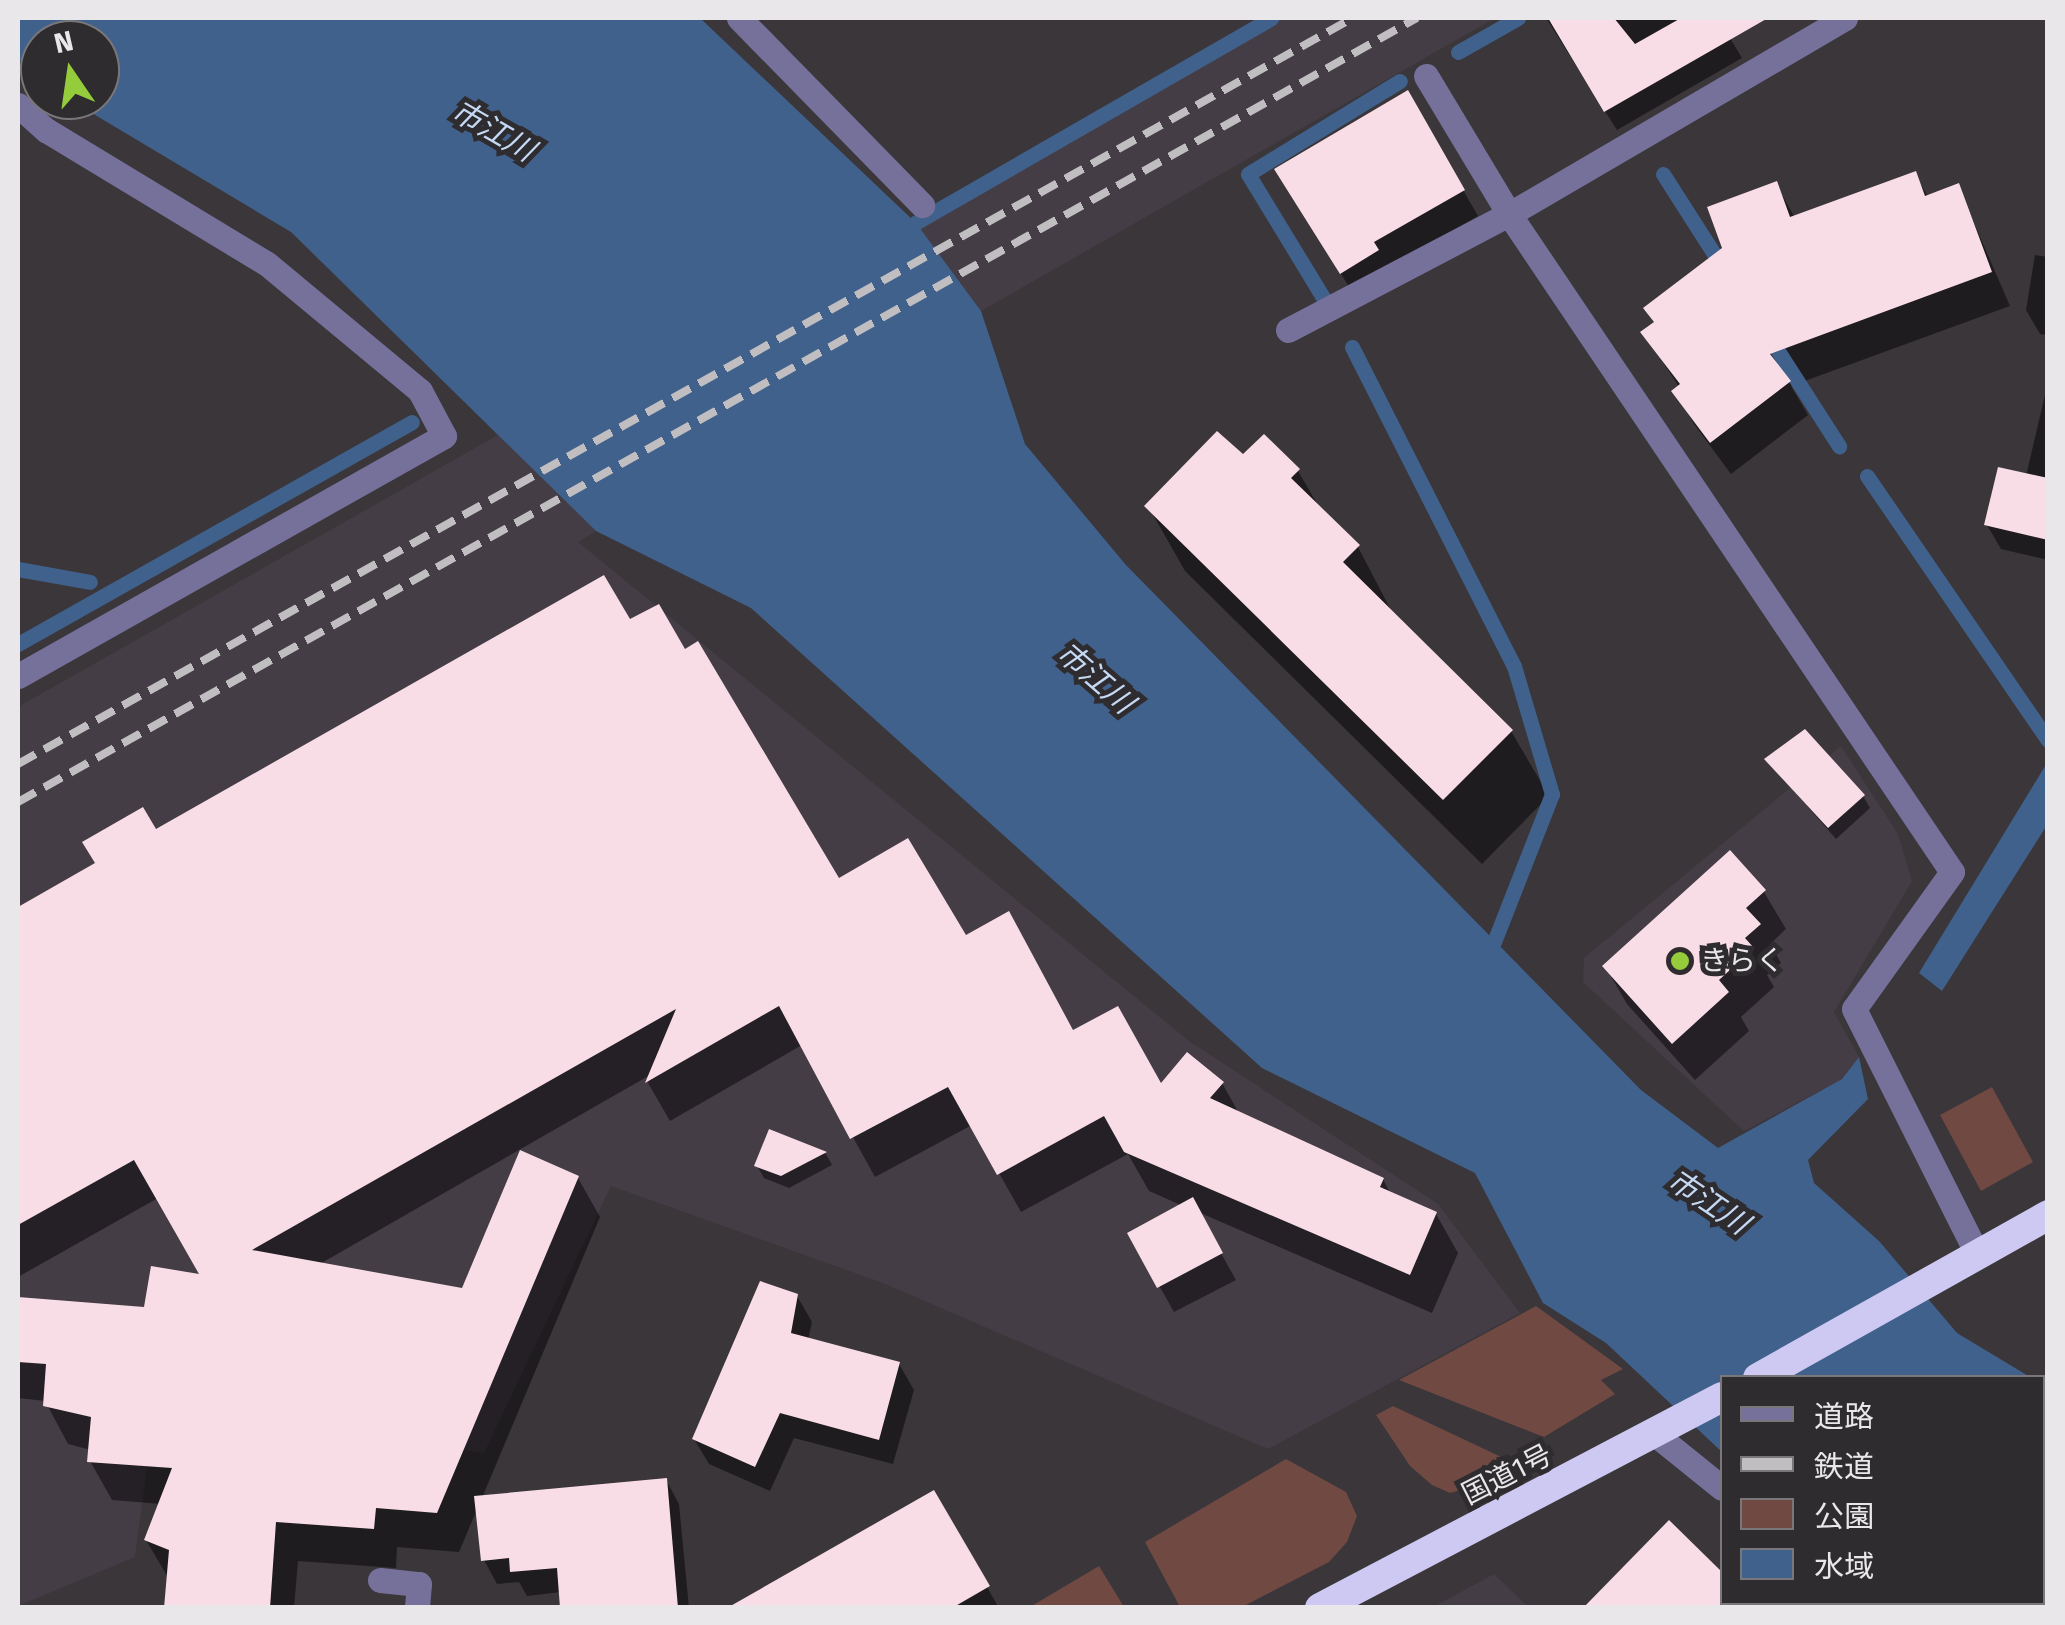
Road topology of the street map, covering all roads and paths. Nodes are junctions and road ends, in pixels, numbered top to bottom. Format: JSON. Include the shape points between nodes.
{"nodes":[{"id":1,"x":739,"y":18,"type":"edge"},
{"id":2,"x":1845,"y":18,"type":"edge"},
{"id":3,"x":1426,"y":76,"type":"dead end"},
{"id":4,"x":18,"y":105,"type":"edge"},
{"id":5,"x":922,"y":205,"type":"dead end"},
{"id":6,"x":1509,"y":214,"type":"junction"},
{"id":7,"x":1288,"y":330,"type":"dead end"},
{"id":8,"x":18,"y":676,"type":"edge"},
{"id":9,"x":2048,"y":1215,"type":"edge"},
{"id":10,"x":1977,"y":1254,"type":"junction"},
{"id":11,"x":1763,"y":1375,"type":"edge"},
{"id":12,"x":1720,"y":1398,"type":"edge"},
{"id":13,"x":1655,"y":1434,"type":"junction"},
{"id":14,"x":1720,"y":1486,"type":"edge"},
{"id":15,"x":380,"y":1580,"type":"dead end"},
{"id":16,"x":417,"y":1608,"type":"edge"},
{"id":17,"x":1320,"y":1608,"type":"edge"}],
"edges":[{"from":1,"to":5,"type":"street"},
{"from":2,"to":6,"type":"street"},
{"from":3,"to":6,"type":"street"},
{"from":4,"to":8,"type":"street","via":[[46,130],[266,263],[420,390],[444,436]]},
{"from":6,"to":7,"type":"street"},
{"from":6,"to":10,"type":"street","via":[[1952,872],[1854,1009]]},
{"from":9,"to":10,"type":"highway"},
{"from":10,"to":11,"type":"highway"},
{"from":12,"to":13,"type":"highway","name":"国道1号"},
{"from":13,"to":14,"type":"street"},
{"from":13,"to":17,"type":"highway","name":"国道1号"},
{"from":15,"to":16,"type":"street","via":[[419,1584]]}]}
